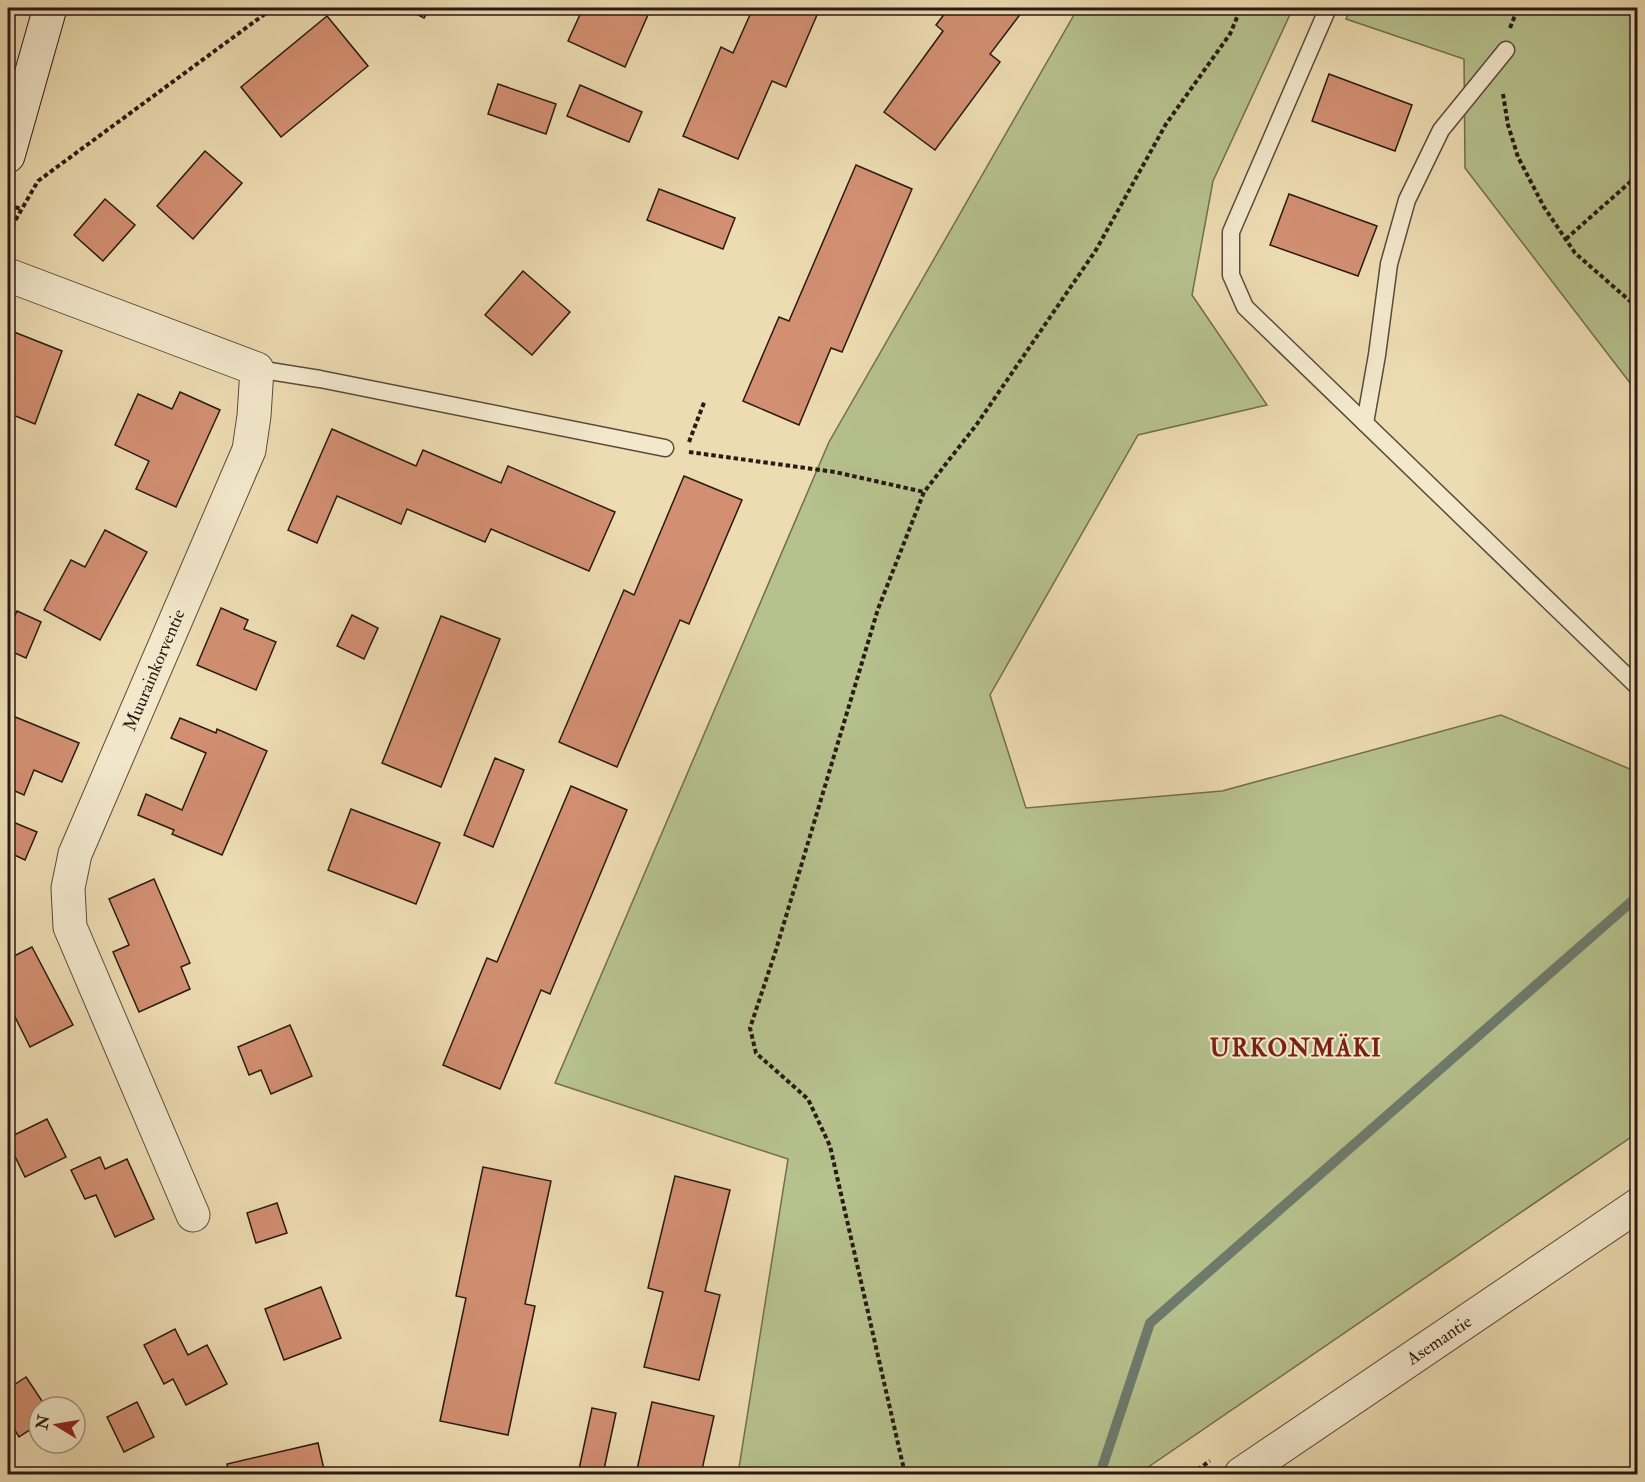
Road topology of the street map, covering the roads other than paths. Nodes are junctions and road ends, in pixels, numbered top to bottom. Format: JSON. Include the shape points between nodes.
{"nodes":[{"id":1,"x":50,"y":8,"type":"edge"},
{"id":2,"x":1328,"y":8,"type":"edge"},
{"id":3,"x":1506,"y":50,"type":"road end"},
{"id":4,"x":8,"y":156,"type":"edge"},
{"id":5,"x":8,"y":274,"type":"edge"},
{"id":6,"x":257,"y":369,"type":"junction"},
{"id":7,"x":1365,"y":423,"type":"junction"},
{"id":8,"x":665,"y":448,"type":"dead end"},
{"id":9,"x":1638,"y":687,"type":"edge"},
{"id":10,"x":1638,"y":1205,"type":"edge"},
{"id":11,"x":194,"y":1215,"type":"dead end"},
{"id":12,"x":1241,"y":1474,"type":"edge"}],
"edges":[{"from":1,"to":4,"type":"street"},
{"from":2,"to":7,"type":"lane","via":[[1232,232],[1231,275],[1245,307]]},
{"from":3,"to":7,"type":"lane","via":[[1441,130],[1407,200],[1389,264]]},
{"from":5,"to":6,"type":"street"},
{"from":6,"to":8,"type":"lane"},
{"from":6,"to":11,"type":"street","name":"Muurainkorventie","via":[[249,450],[75,854],[68,888],[70,927]]},
{"from":7,"to":9,"type":"lane"},
{"from":10,"to":12,"type":"street","name":"Asemantie"}]}
